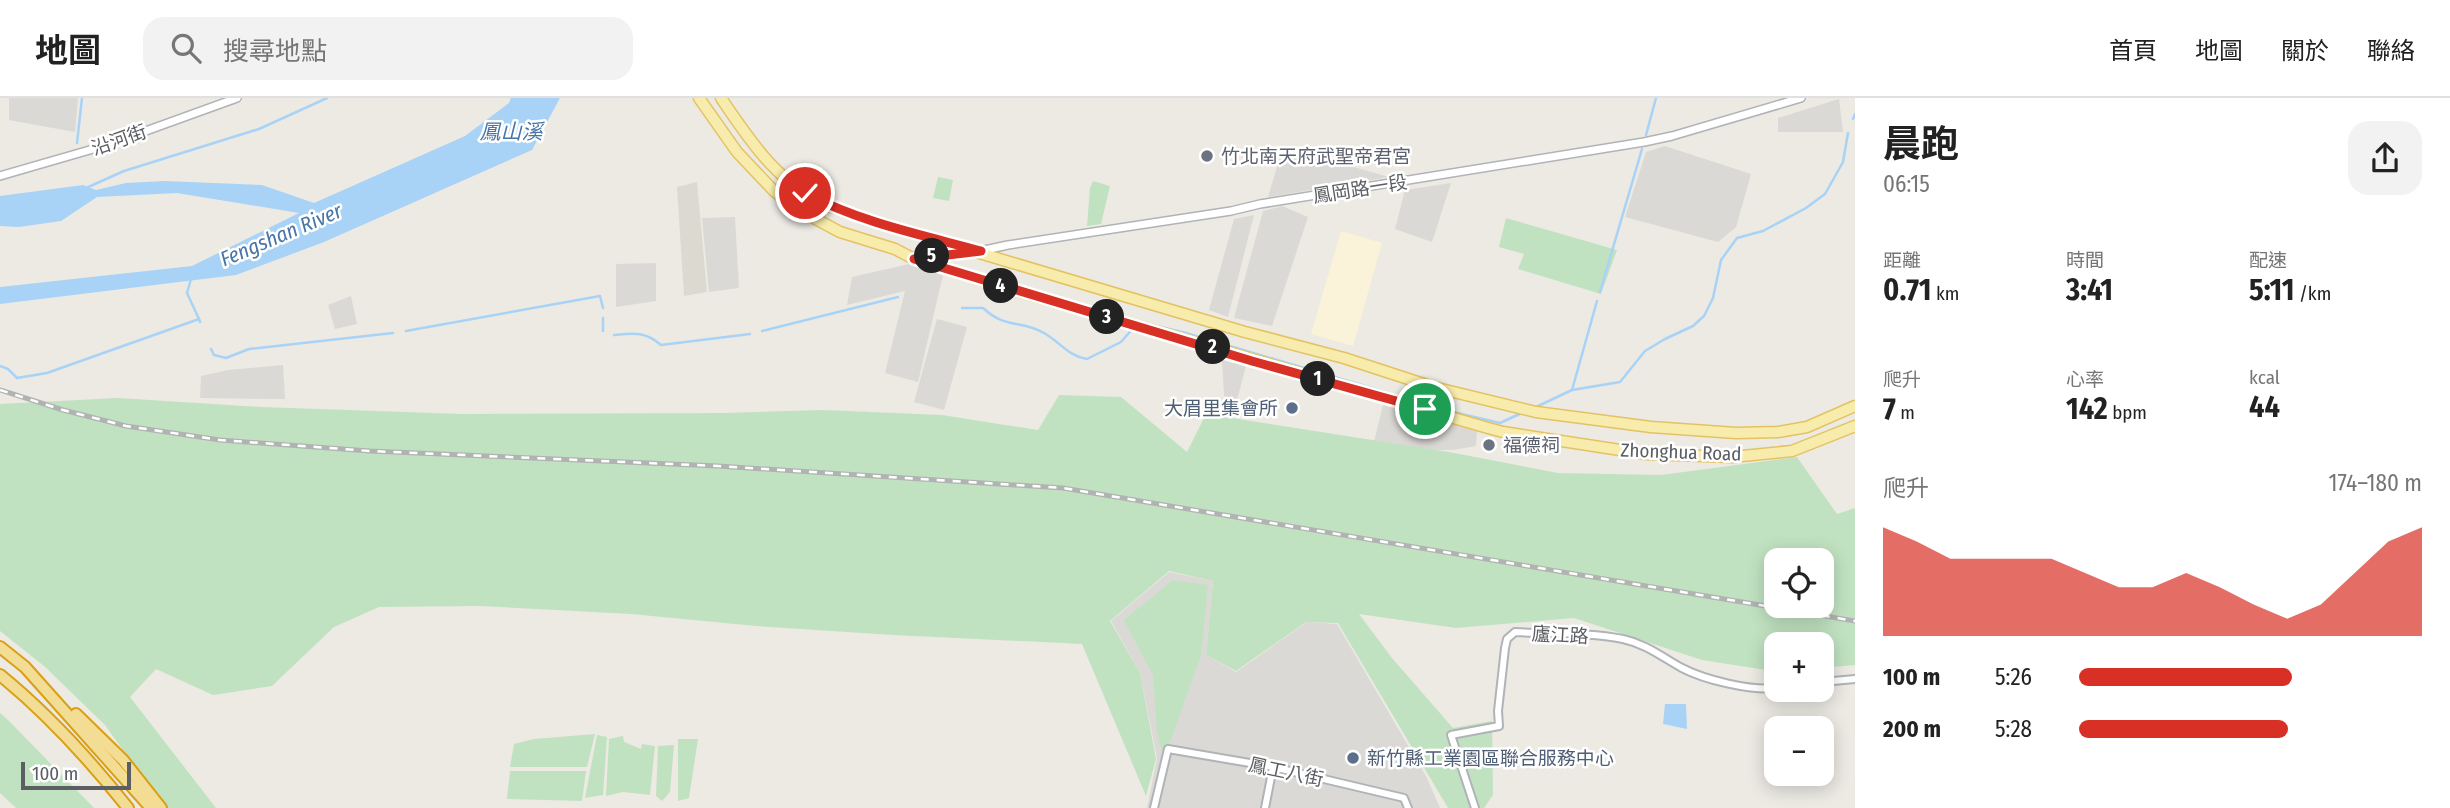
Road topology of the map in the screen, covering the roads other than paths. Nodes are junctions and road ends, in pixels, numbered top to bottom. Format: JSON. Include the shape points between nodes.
{"nodes":[{"id":1,"x":237,"y":98,"type":"edge"},
{"id":2,"x":699,"y":98,"type":"edge"},
{"id":3,"x":721,"y":98,"type":"edge"},
{"id":4,"x":1801,"y":98,"type":"edge"},
{"id":5,"x":0,"y":176,"type":"edge"},
{"id":6,"x":981,"y":251,"type":"junction"},
{"id":7,"x":914,"y":259,"type":"junction"},
{"id":8,"x":1855,"y":406,"type":"edge"},
{"id":9,"x":1855,"y":426,"type":"edge"},
{"id":10,"x":0,"y":647,"type":"edge"},
{"id":11,"x":25,"y":667,"type":"junction"},
{"id":12,"x":0,"y":675,"type":"edge"},
{"id":13,"x":1855,"y":679,"type":"edge"},
{"id":14,"x":1834,"y":681,"type":"edge"},
{"id":15,"x":1764,"y":690,"type":"edge"},
{"id":16,"x":1273,"y":767,"type":"junction"},
{"id":17,"x":128,"y":808,"type":"edge"},
{"id":18,"x":151,"y":808,"type":"edge"},
{"id":19,"x":161,"y":808,"type":"edge"},
{"id":20,"x":1154,"y":808,"type":"edge"},
{"id":21,"x":1265,"y":808,"type":"edge"},
{"id":22,"x":1408,"y":808,"type":"edge"},
{"id":23,"x":1475,"y":808,"type":"edge"}],
"edges":[{"from":1,"to":5,"type":"street","name":"沿河街","via":[[107,145]]},
{"from":2,"to":7,"type":"main road","via":[[737,152],[799,210],[840,232]]},
{"from":3,"to":6,"type":"main road","via":[[755,149],[805,193],[865,219]]},
{"from":4,"to":6,"type":"street","name":"鳳岡路一段","via":[[1644,142]]},
{"from":6,"to":7,"type":"street","name":"鳳岡路一段"},
{"from":6,"to":8,"type":"main road","name":"Zhonghua Road","via":[[1433,387],[1536,412],[1736,433],[1807,427]]},
{"from":7,"to":9,"type":"main road","name":"Zhonghua Road","via":[[1503,432],[1646,454],[1732,457],[1792,451]]},
{"from":10,"to":11,"type":"highway"},
{"from":11,"to":18,"type":"highway"},
{"from":11,"to":19,"type":"highway","via":[[123,760]]},
{"from":12,"to":17,"type":"highway","via":[[34,702]]},
{"from":13,"to":14,"type":"street"},
{"from":15,"to":23,"type":"street","name":"廬江路","via":[[1698,675],[1650,647],[1624,639],[1515,632],[1504,648],[1499,726],[1451,734]]},
{"from":16,"to":20,"type":"street","name":"鳳工八街","via":[[1168,749]]},
{"from":16,"to":21,"type":"street"},
{"from":16,"to":22,"type":"street","name":"鳳工八街","via":[[1404,798]]}]}
